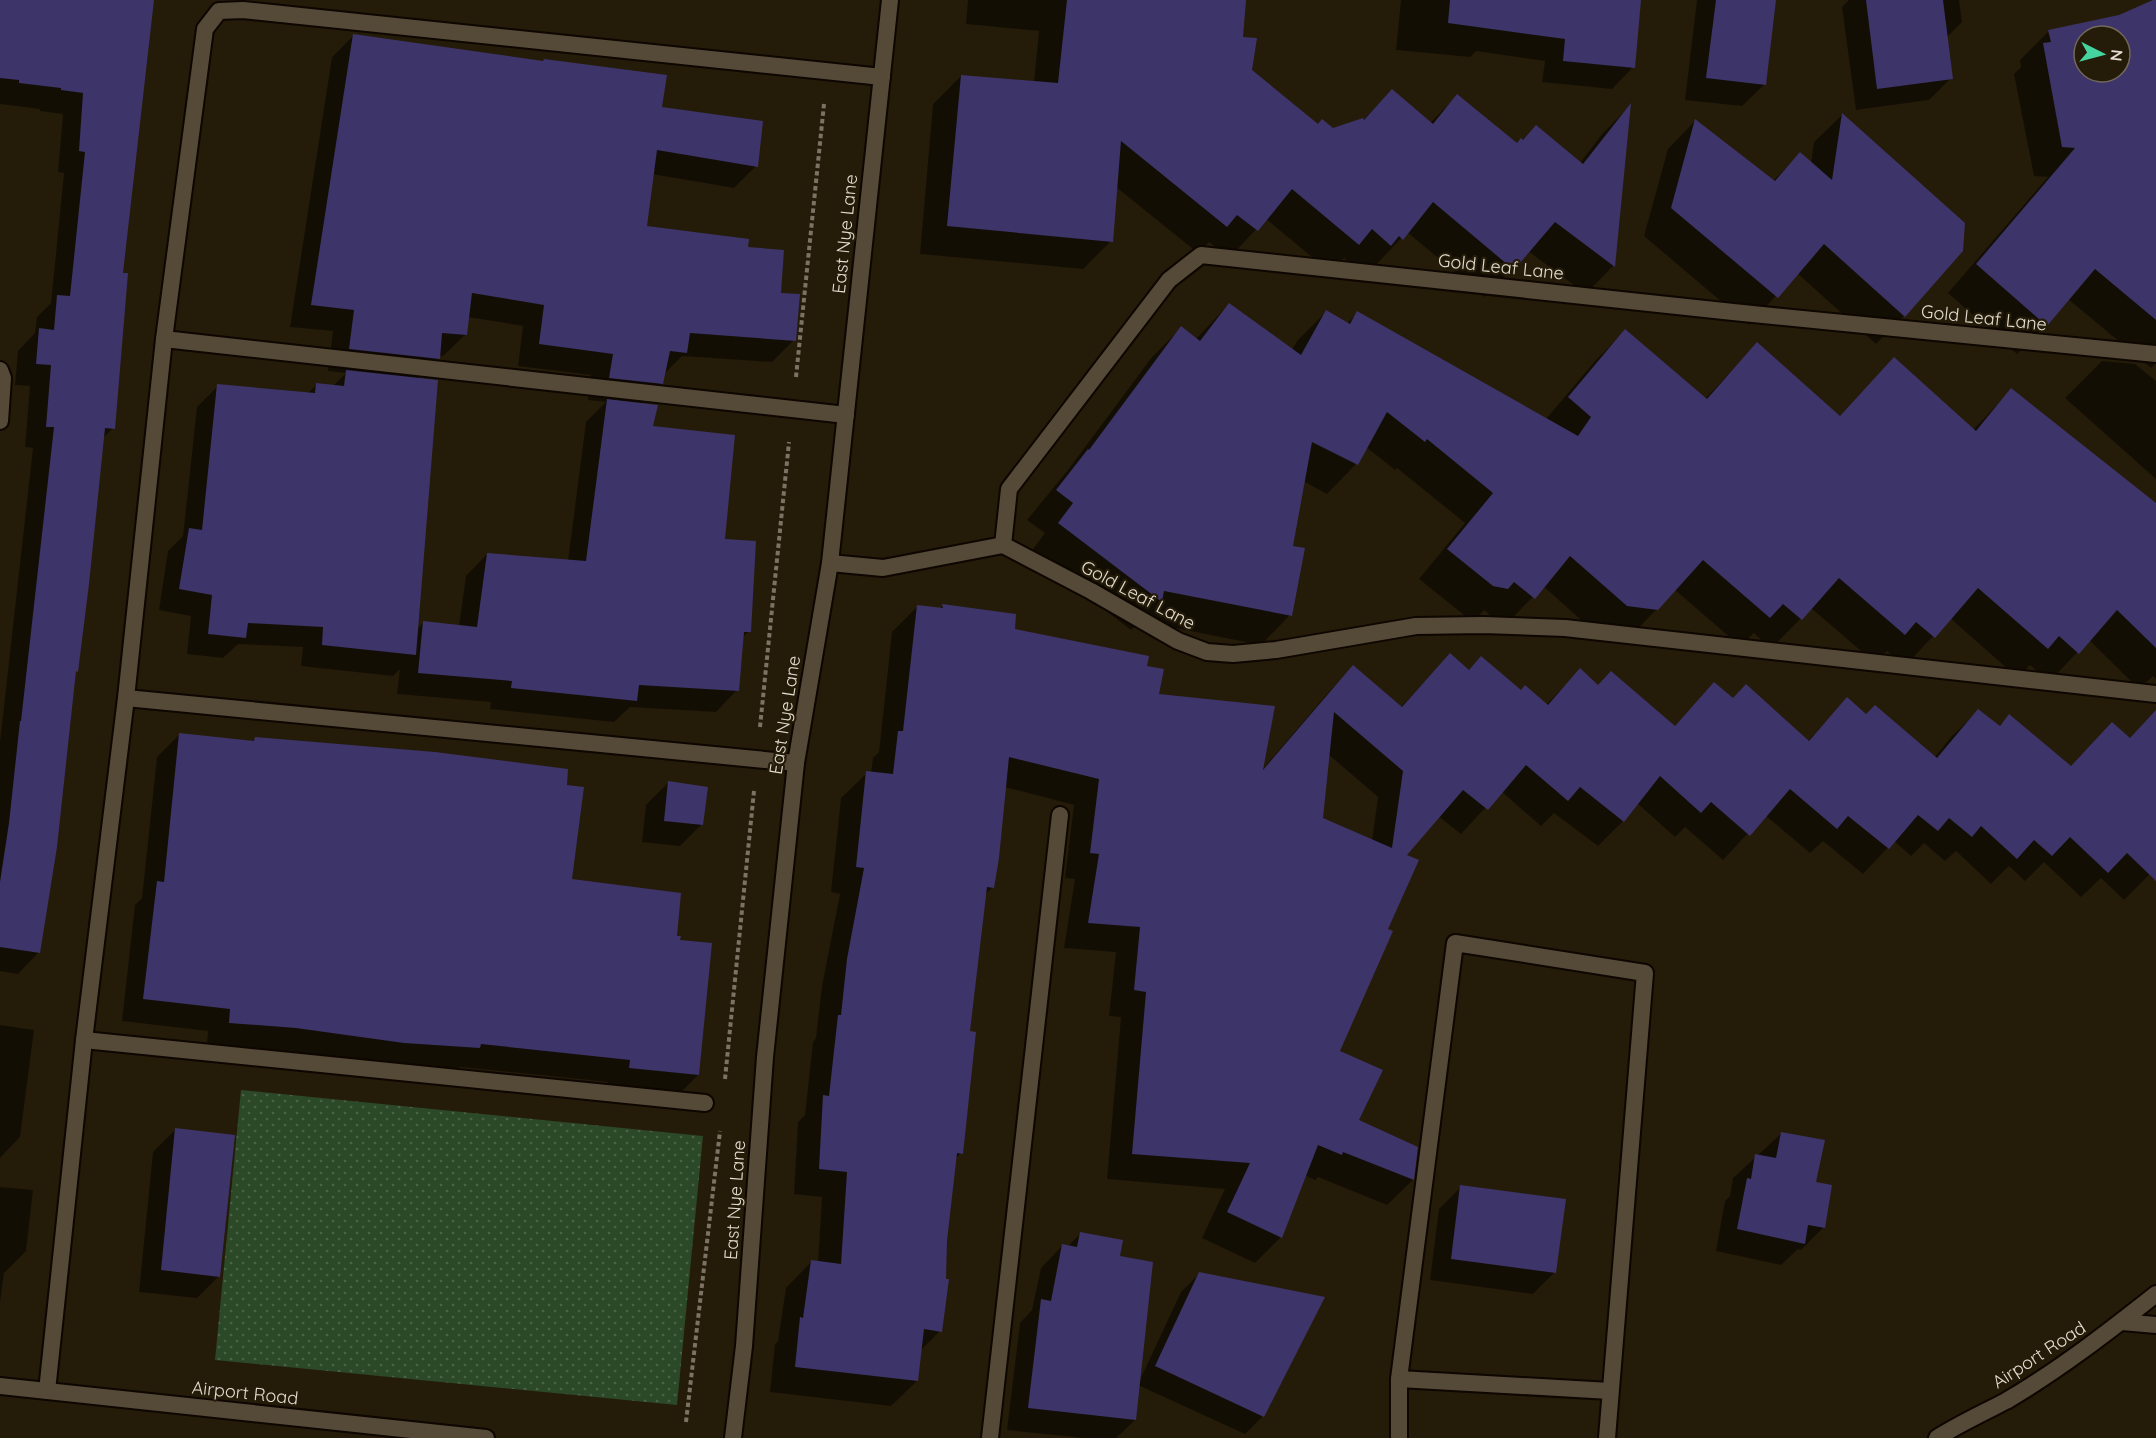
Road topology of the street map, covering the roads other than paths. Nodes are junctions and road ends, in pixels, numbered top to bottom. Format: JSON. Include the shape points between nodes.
{"nodes":[{"id":1,"x":890,"y":0,"type":"edge"},
{"id":2,"x":882,"y":77,"type":"junction"},
{"id":3,"x":164,"y":339,"type":"junction"},
{"id":4,"x":2156,"y":354,"type":"edge"},
{"id":5,"x":0,"y":370,"type":"edge"},
{"id":6,"x":846,"y":415,"type":"junction"},
{"id":7,"x":0,"y":421,"type":"edge"},
{"id":8,"x":1003,"y":545,"type":"junction"},
{"id":9,"x":830,"y":563,"type":"junction"},
{"id":10,"x":2156,"y":694,"type":"edge"},
{"id":11,"x":126,"y":698,"type":"junction"},
{"id":12,"x":796,"y":763,"type":"junction"},
{"id":13,"x":1060,"y":815,"type":"dead end"},
{"id":14,"x":84,"y":1040,"type":"junction"},
{"id":15,"x":705,"y":1103,"type":"dead end"},
{"id":16,"x":2156,"y":1294,"type":"edge"},
{"id":17,"x":2122,"y":1322,"type":"junction"},
{"id":18,"x":2156,"y":1325,"type":"edge"},
{"id":19,"x":1399,"y":1379,"type":"junction"},
{"id":20,"x":0,"y":1386,"type":"edge"},
{"id":21,"x":47,"y":1391,"type":"junction"},
{"id":22,"x":1611,"y":1391,"type":"junction"},
{"id":23,"x":486,"y":1438,"type":"edge"},
{"id":24,"x":733,"y":1438,"type":"edge"},
{"id":25,"x":990,"y":1438,"type":"edge"},
{"id":26,"x":1399,"y":1438,"type":"edge"},
{"id":27,"x":1607,"y":1438,"type":"edge"},
{"id":28,"x":1937,"y":1438,"type":"edge"}],
"edges":[{"from":1,"to":2,"type":"street","name":"East Nye Lane"},
{"from":2,"to":3,"type":"street","via":[[243,10],[219,11],[205,29]]},
{"from":2,"to":6,"type":"street","name":"East Nye Lane"},
{"from":3,"to":6,"type":"street"},
{"from":3,"to":11,"type":"street"},
{"from":4,"to":8,"type":"street","name":"Gold Leaf Lane","via":[[1202,255],[1169,280],[1009,489]]},
{"from":5,"to":7,"type":"street"},
{"from":6,"to":9,"type":"street","name":"East Nye Lane"},
{"from":8,"to":9,"type":"street","via":[[883,568]]},
{"from":8,"to":10,"type":"street","name":"Gold Leaf Lane","via":[[1178,641],[1207,652],[1276,650],[1416,626],[1565,628]]},
{"from":9,"to":12,"type":"street","name":"East Nye Lane"},
{"from":11,"to":12,"type":"street"},
{"from":11,"to":14,"type":"street"},
{"from":12,"to":24,"type":"street","name":"East Nye Lane","via":[[765,1056],[744,1346]]},
{"from":13,"to":25,"type":"street"},
{"from":14,"to":15,"type":"street"},
{"from":14,"to":21,"type":"street"},
{"from":16,"to":17,"type":"street","name":"Airport Road"},
{"from":17,"to":18,"type":"street"},
{"from":17,"to":28,"type":"street","name":"Airport Road","via":[[2006,1400]]},
{"from":19,"to":22,"type":"street"},
{"from":19,"to":22,"type":"street","via":[[1455,943],[1645,973]]},
{"from":19,"to":26,"type":"street"},
{"from":20,"to":21,"type":"street","name":"Airport Road"},
{"from":21,"to":23,"type":"street","name":"Airport Road"},
{"from":22,"to":27,"type":"street"}]}
